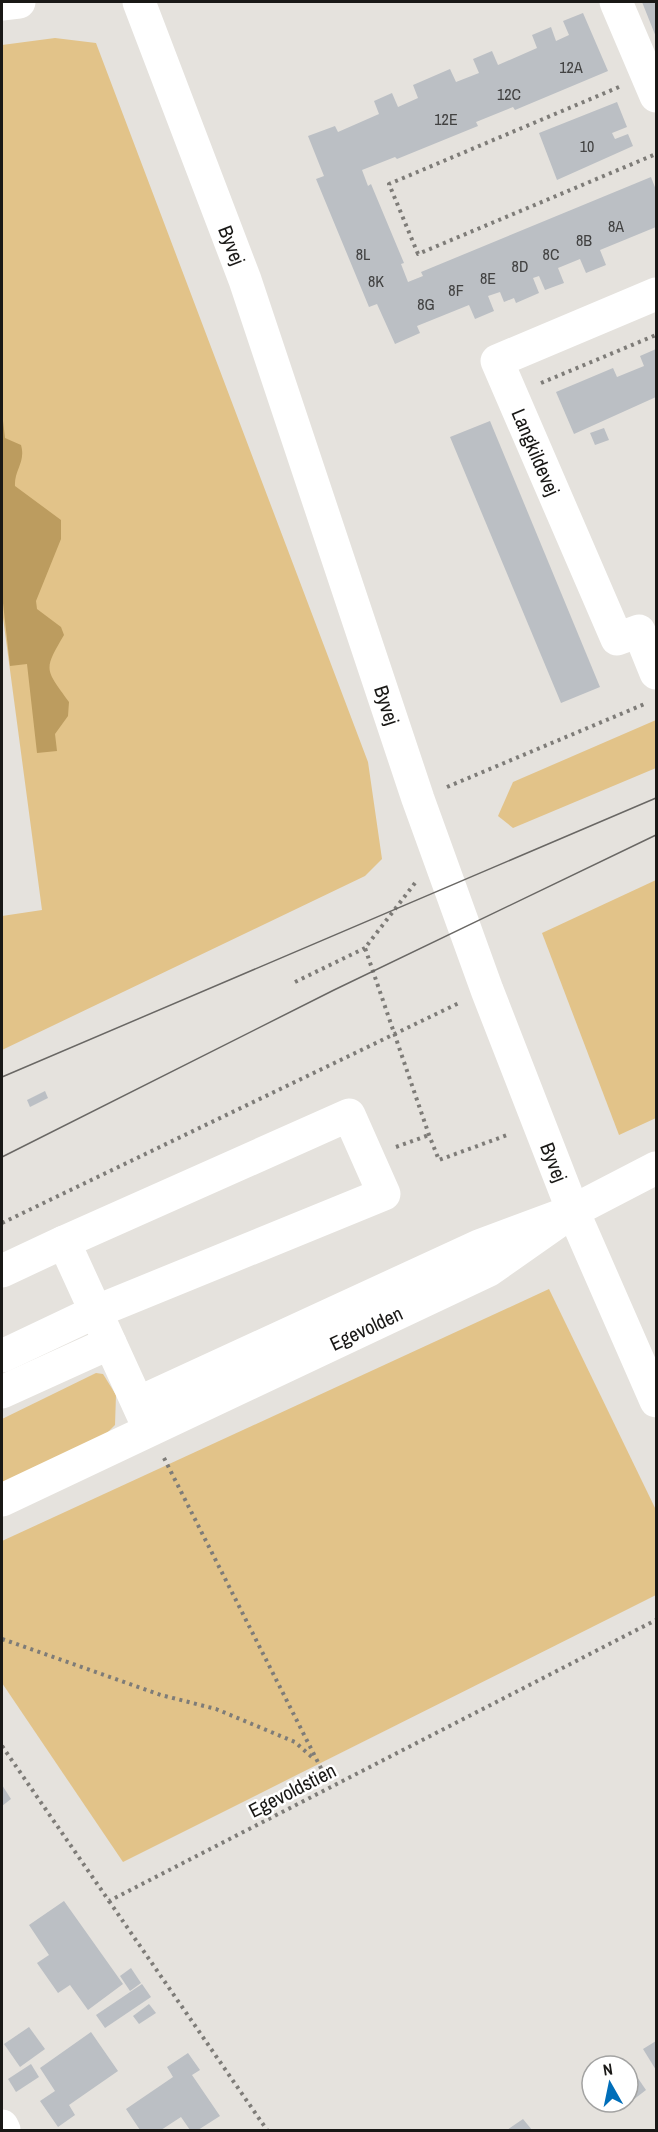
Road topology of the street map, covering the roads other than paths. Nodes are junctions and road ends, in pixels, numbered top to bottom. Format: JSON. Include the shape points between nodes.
{"nodes":[{"id":1,"x":19,"y":2,"type":"edge"},
{"id":2,"x":139,"y":2,"type":"edge"},
{"id":3,"x":616,"y":2,"type":"edge"},
{"id":4,"x":2,"y":4,"type":"edge"},
{"id":5,"x":652,"y":86,"type":"edge"},
{"id":6,"x":657,"y":294,"type":"edge"},
{"id":7,"x":657,"y":673,"type":"edge"},
{"id":8,"x":657,"y":1168,"type":"edge"},
{"id":9,"x":573,"y":1211,"type":"junction"},
{"id":10,"x":64,"y":1242,"type":"junction"},
{"id":11,"x":2,"y":1270,"type":"edge"},
{"id":12,"x":94,"y":1312,"type":"junction"},
{"id":13,"x":110,"y":1343,"type":"junction"},
{"id":14,"x":2,"y":1356,"type":"edge"},
{"id":15,"x":2,"y":1392,"type":"edge"},
{"id":16,"x":657,"y":1401,"type":"edge"},
{"id":17,"x":144,"y":1417,"type":"junction"},
{"id":18,"x":2,"y":1500,"type":"edge"},
{"id":19,"x":2,"y":2126,"type":"edge"},
{"id":20,"x":4,"y":2130,"type":"edge"}],
"edges":[{"from":1,"to":4,"type":"street"},
{"from":2,"to":9,"type":"street","name":"Byvej","via":[[245,280],[418,799]]},
{"from":3,"to":5,"type":"street"},
{"from":6,"to":7,"type":"street","name":"Langkildevej","via":[[497,361],[617,639],[639,631]]},
{"from":8,"to":9,"type":"street","name":"Egevolden"},
{"from":9,"to":16,"type":"street","name":"Byvej"},
{"from":9,"to":17,"type":"street","name":"Egevolden","via":[[479,1246]]},
{"from":10,"to":11,"type":"street"},
{"from":10,"to":12,"type":"street"},
{"from":10,"to":12,"type":"street","via":[[349,1114],[369,1158],[384,1194]]},
{"from":12,"to":13,"type":"street"},
{"from":12,"to":14,"type":"street"},
{"from":13,"to":15,"type":"street"},
{"from":13,"to":17,"type":"street"},
{"from":17,"to":18,"type":"street","name":"Egevolden"},
{"from":19,"to":20,"type":"street"}]}
